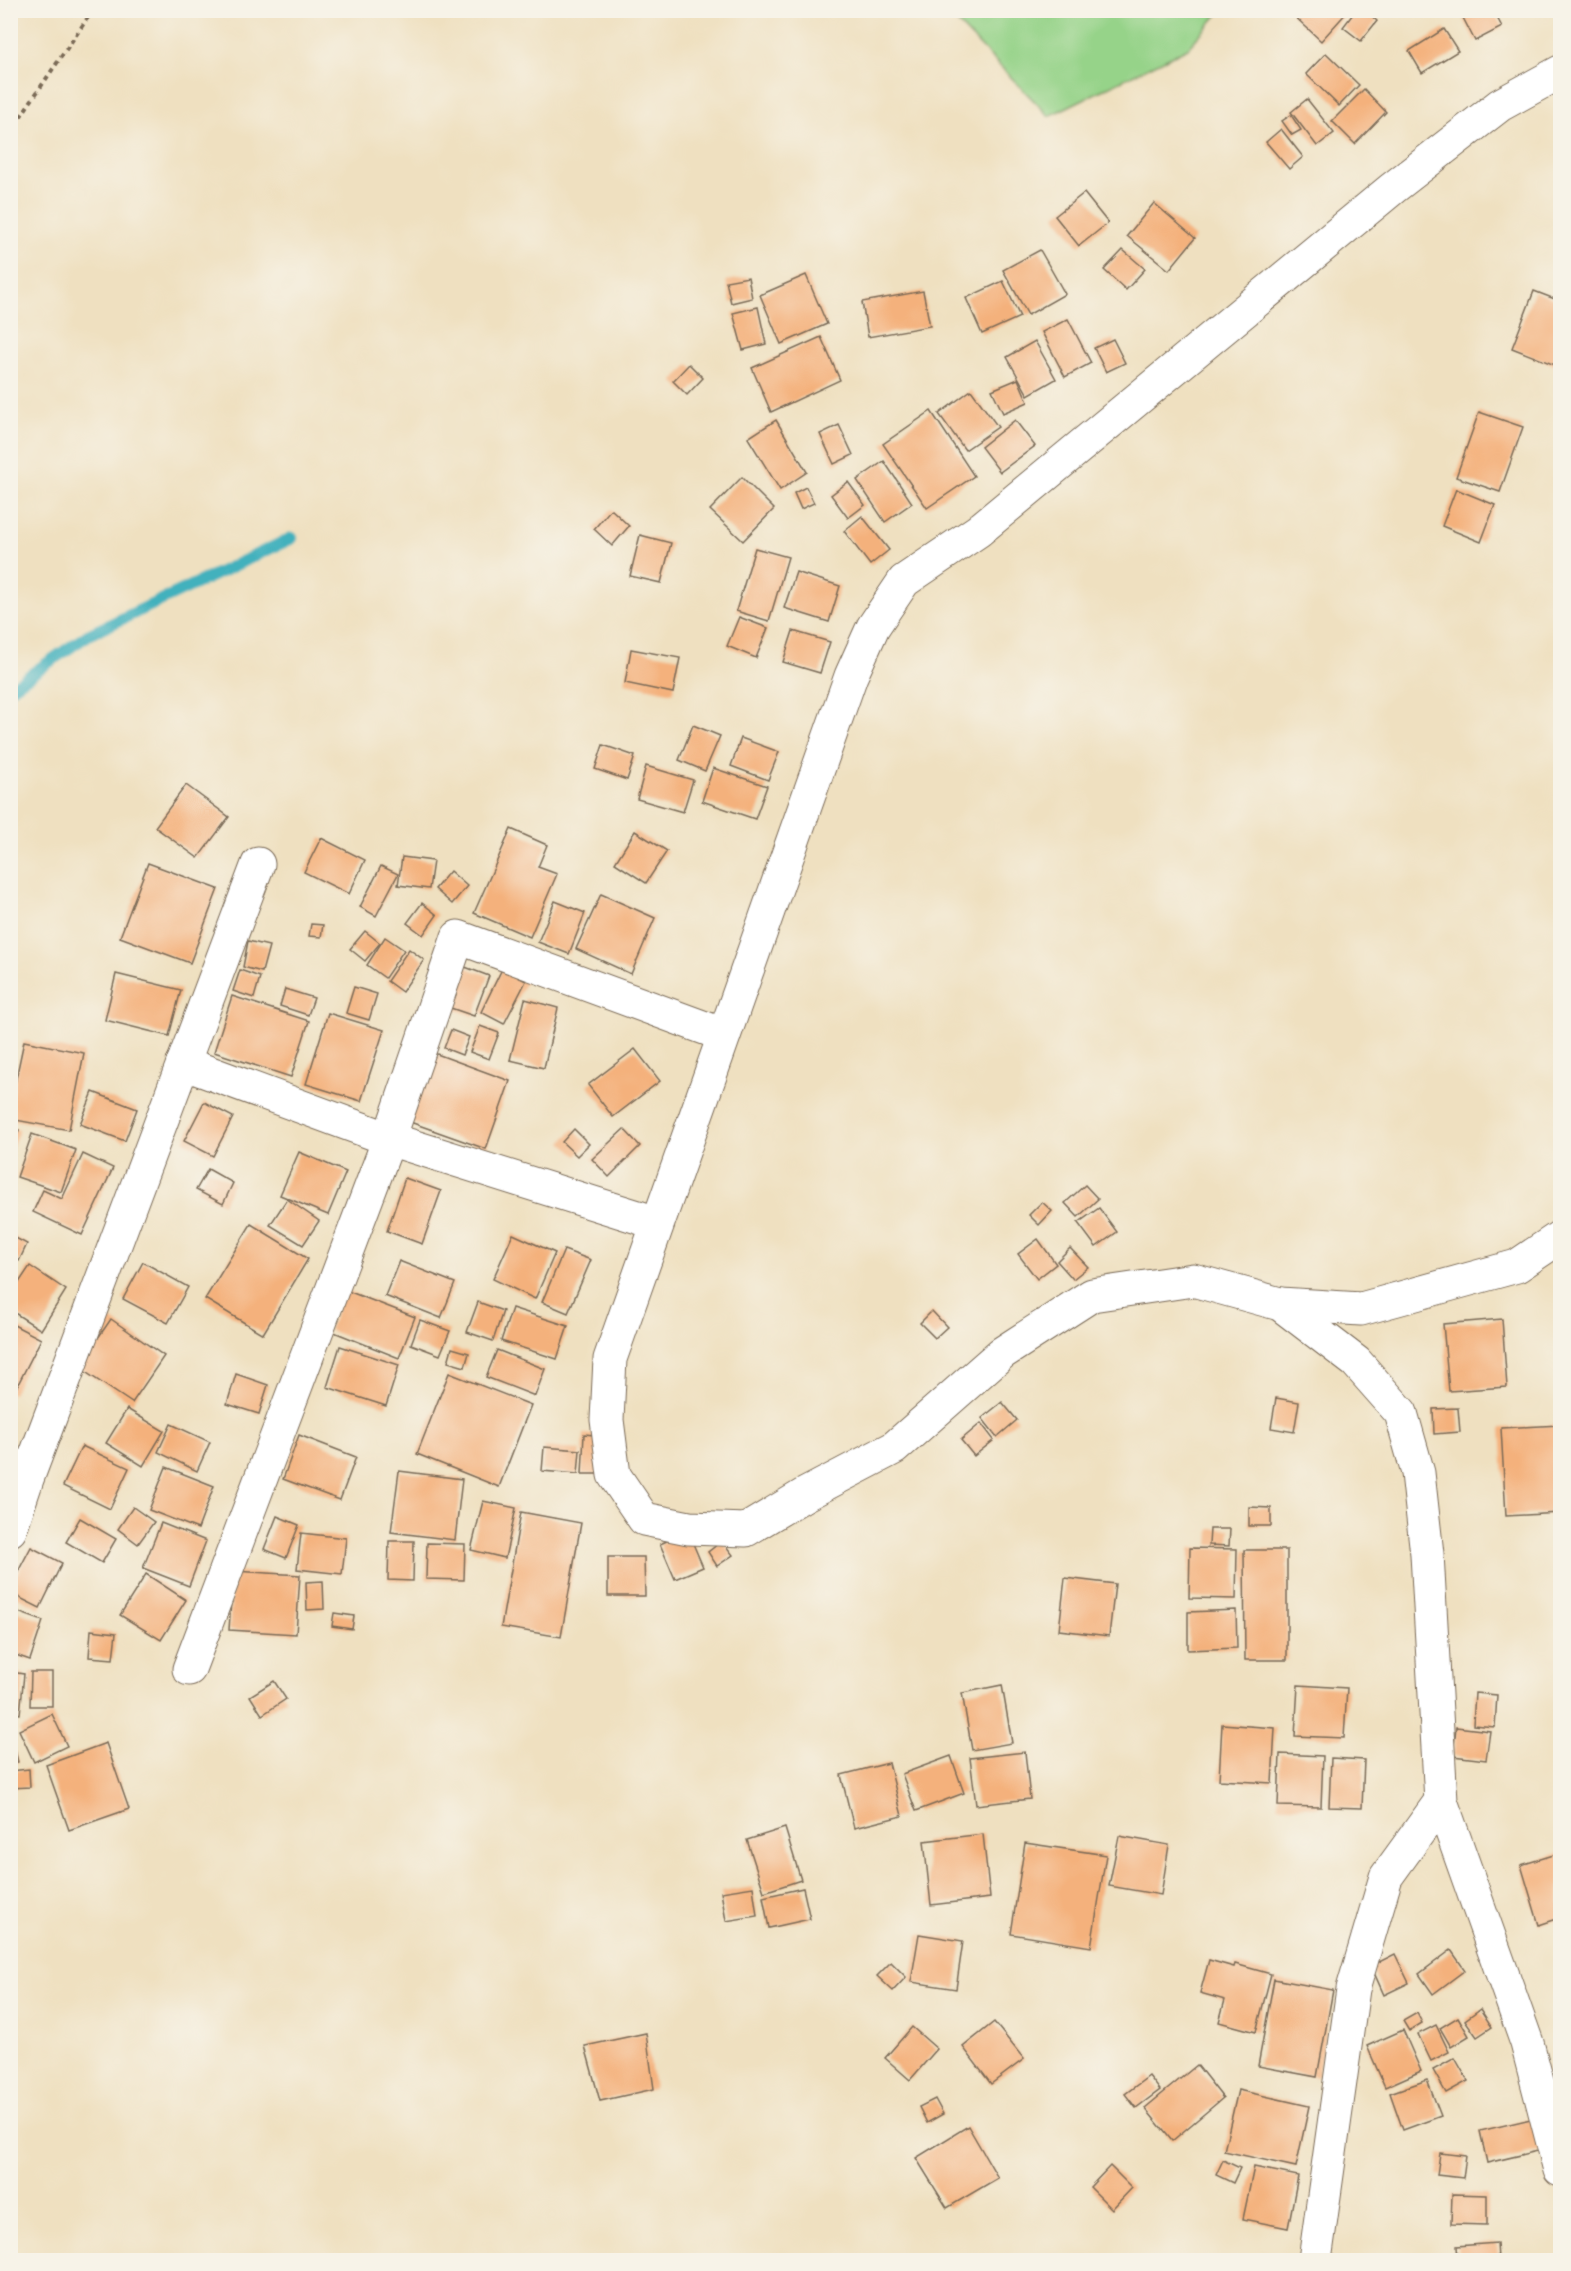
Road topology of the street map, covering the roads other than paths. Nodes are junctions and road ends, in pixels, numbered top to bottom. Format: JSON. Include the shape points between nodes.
{"nodes":[{"id":1,"x":1560,"y":72,"type":"edge"},
{"id":2,"x":258,"y":864,"type":"dead end"},
{"id":3,"x":724,"y":1035,"type":"junction"},
{"id":4,"x":183,"y":1064,"type":"junction"},
{"id":5,"x":389,"y":1139,"type":"junction"},
{"id":6,"x":657,"y":1223,"type":"junction"},
{"id":7,"x":1560,"y":1237,"type":"edge"},
{"id":8,"x":1280,"y":1304,"type":"junction"},
{"id":9,"x":10,"y":1530,"type":"edge"},
{"id":10,"x":189,"y":1669,"type":"dead end"},
{"id":11,"x":1441,"y":1801,"type":"junction"},
{"id":12,"x":1560,"y":2170,"type":"edge"},
{"id":13,"x":1315,"y":2260,"type":"edge"}],
"edges":[{"from":1,"to":3,"type":"street","via":[[1500,105],[1393,188],[978,531],[904,581],[873,627],[851,676]]},
{"from":2,"to":4,"type":"street"},
{"from":3,"to":5,"type":"street","via":[[458,937]]},
{"from":3,"to":6,"type":"street"},
{"from":4,"to":5,"type":"street"},
{"from":4,"to":9,"type":"street"},
{"from":5,"to":6,"type":"street"},
{"from":5,"to":10,"type":"street"},
{"from":6,"to":8,"type":"street","via":[[610,1359],[607,1420],[614,1475],[644,1519],[689,1528],[746,1530],[894,1448],[1002,1353],[1092,1295],[1193,1280]]},
{"from":7,"to":8,"type":"street","via":[[1517,1266],[1361,1309]]},
{"from":8,"to":11,"type":"street","via":[[1356,1362],[1401,1413],[1418,1473],[1427,1554]]},
{"from":11,"to":12,"type":"street","via":[[1527,2043]]},
{"from":11,"to":13,"type":"street","via":[[1386,1877],[1353,1989]]}]}
